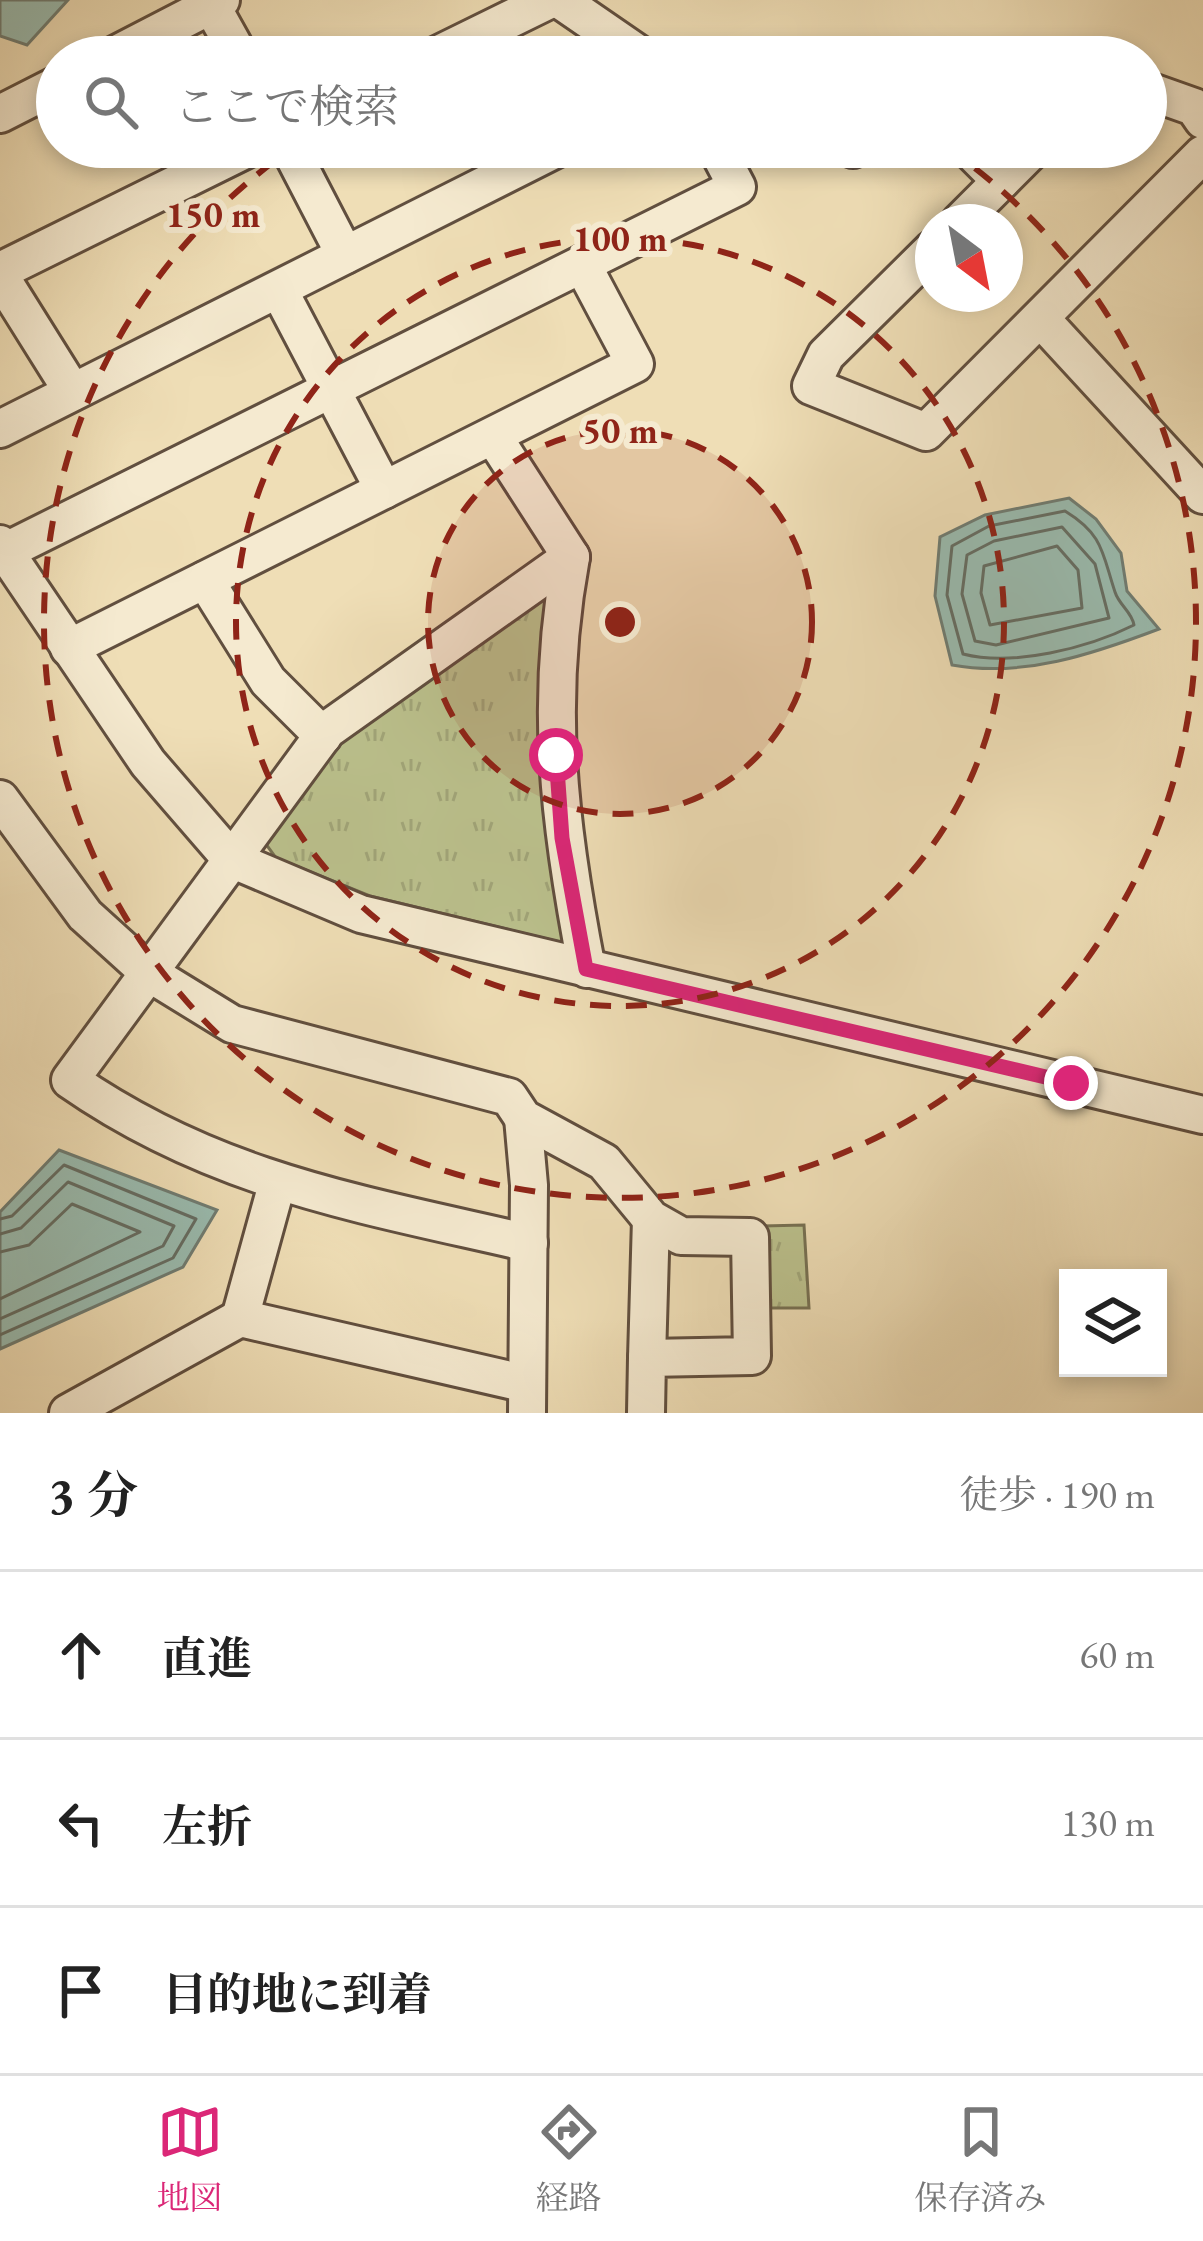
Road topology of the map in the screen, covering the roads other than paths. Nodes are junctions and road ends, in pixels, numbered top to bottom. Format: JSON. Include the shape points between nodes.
{"nodes":[{"id":1,"x":549,"y":0,"type":"edge"},
{"id":2,"x":560,"y":0,"type":"edge"},
{"id":3,"x":216,"y":2,"type":"edge"},
{"id":4,"x":150,"y":36,"type":"edge"},
{"id":5,"x":231,"y":36,"type":"edge"},
{"id":6,"x":476,"y":36,"type":"edge"},
{"id":7,"x":613,"y":36,"type":"edge"},
{"id":8,"x":36,"y":96,"type":"edge"},
{"id":9,"x":1167,"y":97,"type":"edge"},
{"id":10,"x":0,"y":115,"type":"edge"},
{"id":11,"x":1203,"y":120,"type":"edge"},
{"id":12,"x":1203,"y":154,"type":"edge"},
{"id":13,"x":209,"y":168,"type":"edge"},
{"id":14,"x":300,"y":168,"type":"edge"},
{"id":15,"x":518,"y":168,"type":"edge"},
{"id":16,"x":727,"y":168,"type":"edge"},
{"id":17,"x":988,"y":168,"type":"edge"},
{"id":18,"x":1014,"y":168,"type":"edge"},
{"id":19,"x":1001,"y":181,"type":"junction"},
{"id":20,"x":978,"y":204,"type":"edge"},
{"id":21,"x":345,"y":255,"type":"junction"},
{"id":22,"x":582,"y":264,"type":"junction"},
{"id":23,"x":915,"y":267,"type":"edge"},
{"id":24,"x":0,"y":274,"type":"edge"},
{"id":25,"x":279,"y":290,"type":"junction"},
{"id":26,"x":1041,"y":319,"type":"junction"},
{"id":27,"x":72,"y":391,"type":"junction"},
{"id":28,"x":329,"y":391,"type":"junction"},
{"id":29,"x":0,"y":429,"type":"edge"},
{"id":30,"x":494,"y":436,"type":"junction"},
{"id":31,"x":384,"y":490,"type":"junction"},
{"id":32,"x":1203,"y":495,"type":"edge"},
{"id":33,"x":2,"y":550,"type":"edge"},
{"id":34,"x":571,"y":557,"type":"junction"},
{"id":35,"x":205,"y":580,"type":"junction"},
{"id":36,"x":69,"y":648,"type":"junction"},
{"id":37,"x":322,"y":736,"type":"junction"},
{"id":38,"x":0,"y":799,"type":"edge"},
{"id":39,"x":231,"y":859,"type":"junction"},
{"id":40,"x":586,"y":969,"type":"junction"},
{"id":41,"x":149,"y":973,"type":"junction"},
{"id":42,"x":1203,"y":1114,"type":"edge"},
{"id":43,"x":523,"y":1118,"type":"junction"},
{"id":44,"x":278,"y":1184,"type":"junction"},
{"id":45,"x":651,"y":1219,"type":"junction"},
{"id":46,"x":529,"y":1243,"type":"junction"},
{"id":47,"x":241,"y":1318,"type":"junction"},
{"id":48,"x":647,"y":1358,"type":"junction"},
{"id":49,"x":527,"y":1398,"type":"edge"},
{"id":50,"x":88,"y":1408,"type":"edge"},
{"id":51,"x":646,"y":1413,"type":"edge"}],
"edges":[{"from":1,"to":6,"type":"street"},
{"from":2,"to":7,"type":"street"},
{"from":3,"to":4,"type":"street"},
{"from":3,"to":5,"type":"street"},
{"from":8,"to":10,"type":"street"},
{"from":9,"to":11,"type":"street","via":[[1194,107]]},
{"from":12,"to":26,"type":"street"},
{"from":13,"to":24,"type":"street"},
{"from":14,"to":21,"type":"street"},
{"from":15,"to":21,"type":"street"},
{"from":16,"to":22,"type":"street","via":[[737,187]]},
{"from":17,"to":19,"type":"street"},
{"from":18,"to":19,"type":"street"},
{"from":19,"to":20,"type":"street"},
{"from":21,"to":25,"type":"street"},
{"from":22,"to":28,"type":"street"},
{"from":22,"to":30,"type":"street","via":[[634,364]]},
{"from":23,"to":26,"type":"street","via":[[826,355],[811,386],[926,432]]},
{"from":24,"to":27,"type":"street"},
{"from":25,"to":27,"type":"street"},
{"from":25,"to":28,"type":"street"},
{"from":26,"to":32,"type":"street"},
{"from":27,"to":29,"type":"street"},
{"from":28,"to":31,"type":"street"},
{"from":28,"to":33,"type":"street"},
{"from":30,"to":31,"type":"street"},
{"from":30,"to":34,"type":"street"},
{"from":31,"to":35,"type":"street"},
{"from":33,"to":36,"type":"street"},
{"from":34,"to":37,"type":"street"},
{"from":34,"to":40,"type":"street","via":[[553,714],[562,838]]},
{"from":35,"to":36,"type":"street"},
{"from":35,"to":37,"type":"street","via":[[268,681]]},
{"from":36,"to":39,"type":"street","via":[[148,763]]},
{"from":37,"to":39,"type":"street"},
{"from":38,"to":41,"type":"street","via":[[85,915]]},
{"from":39,"to":40,"type":"street","via":[[362,914]]},
{"from":39,"to":41,"type":"street"},
{"from":40,"to":42,"type":"street"},
{"from":41,"to":43,"type":"street","via":[[232,1024],[508,1097]]},
{"from":41,"to":44,"type":"street","via":[[70,1080],[164,1140]]},
{"from":43,"to":45,"type":"street","via":[[604,1162]]},
{"from":43,"to":46,"type":"street"},
{"from":44,"to":46,"type":"street"},
{"from":44,"to":47,"type":"street"},
{"from":45,"to":48,"type":"street"},
{"from":45,"to":48,"type":"street","via":[[681,1236],[750,1238],[752,1356]]},
{"from":46,"to":49,"type":"street"},
{"from":47,"to":49,"type":"street"},
{"from":47,"to":50,"type":"street"},
{"from":48,"to":51,"type":"street"}]}
